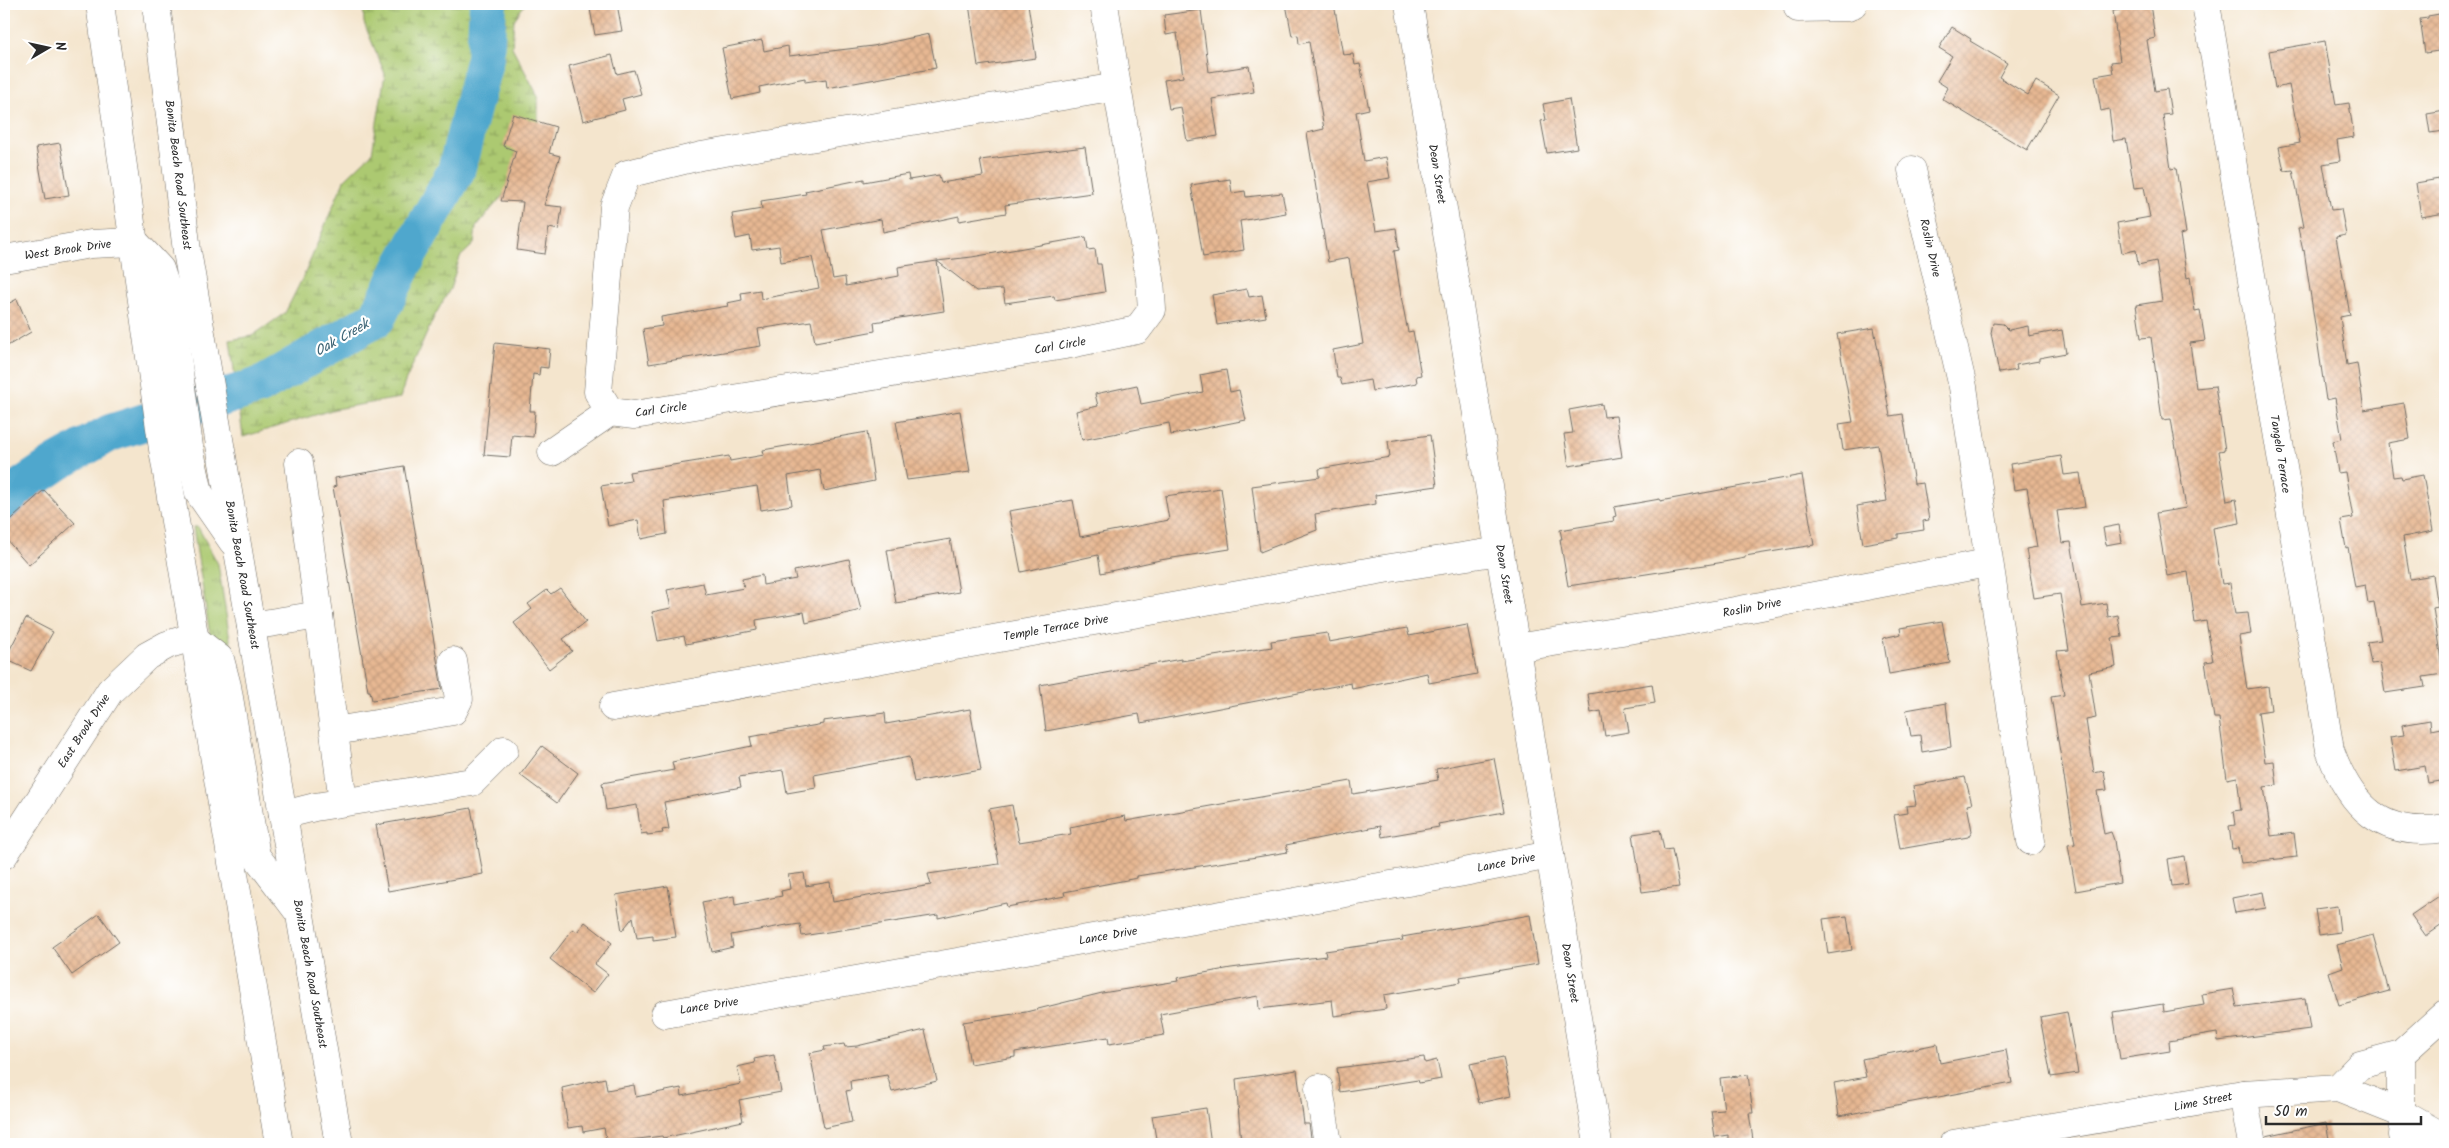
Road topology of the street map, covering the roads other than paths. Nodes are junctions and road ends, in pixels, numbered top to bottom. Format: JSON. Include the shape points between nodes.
{"nodes":[{"id":1,"x":100,"y":4,"type":"edge"},
{"id":2,"x":156,"y":4,"type":"edge"},
{"id":3,"x":1104,"y":4,"type":"edge"},
{"id":4,"x":1408,"y":4,"type":"edge"},
{"id":5,"x":1853,"y":4,"type":"edge"},
{"id":6,"x":2206,"y":4,"type":"edge"},
{"id":7,"x":1798,"y":8,"type":"dead end"},
{"id":8,"x":1117,"y":87,"type":"junction"},
{"id":9,"x":1912,"y":170,"type":"dead end"},
{"id":10,"x":133,"y":241,"type":"junction"},
{"id":11,"x":4,"y":259,"type":"edge"},
{"id":12,"x":610,"y":412,"type":"junction"},
{"id":13,"x":552,"y":452,"type":"dead end"},
{"id":14,"x":299,"y":463,"type":"dead end"},
{"id":15,"x":238,"y":549,"type":"junction"},
{"id":16,"x":1500,"y":551,"type":"junction"},
{"id":17,"x":1987,"y":564,"type":"junction"},
{"id":18,"x":320,"y":615,"type":"junction"},
{"id":19,"x":251,"y":626,"type":"junction"},
{"id":20,"x":192,"y":637,"type":"junction"},
{"id":21,"x":1516,"y":648,"type":"junction"},
{"id":22,"x":453,"y":661,"type":"dead end"},
{"id":23,"x":613,"y":707,"type":"dead end"},
{"id":24,"x":336,"y":731,"type":"junction"},
{"id":25,"x":504,"y":750,"type":"dead end"},
{"id":26,"x":343,"y":802,"type":"junction"},
{"id":27,"x":283,"y":815,"type":"junction"},
{"id":28,"x":2445,"y":828,"type":"edge"},
{"id":29,"x":2031,"y":841,"type":"dead end"},
{"id":30,"x":1550,"y":854,"type":"junction"},
{"id":31,"x":4,"y":855,"type":"edge"},
{"id":32,"x":300,"y":913,"type":"junction"},
{"id":33,"x":665,"y":1014,"type":"dead end"},
{"id":34,"x":2445,"y":1014,"type":"edge"},
{"id":35,"x":2402,"y":1054,"type":"junction"},
{"id":36,"x":1320,"y":1088,"type":"dead end"},
{"id":37,"x":2338,"y":1088,"type":"junction"},
{"id":38,"x":2243,"y":1094,"type":"junction"},
{"id":39,"x":2403,"y":1114,"type":"junction"},
{"id":40,"x":2445,"y":1138,"type":"edge"},
{"id":41,"x":1997,"y":1141,"type":"edge"},
{"id":42,"x":279,"y":1144,"type":"edge"},
{"id":43,"x":339,"y":1144,"type":"edge"},
{"id":44,"x":1328,"y":1144,"type":"edge"},
{"id":45,"x":1598,"y":1144,"type":"edge"},
{"id":46,"x":1952,"y":1144,"type":"edge"},
{"id":47,"x":2252,"y":1144,"type":"edge"},
{"id":48,"x":2405,"y":1144,"type":"edge"}],
"edges":[{"from":1,"to":10,"type":"street"},
{"from":2,"to":15,"type":"street","name":"Bonita Beach Road Southeast","via":[[187,251]]},
{"from":3,"to":8,"type":"street","name":"Carl Circle"},
{"from":4,"to":16,"type":"street","name":"Dean Street"},
{"from":5,"to":7,"type":"street","via":[[1848,7]]},
{"from":6,"to":28,"type":"street","name":"Tangelo Terrace","via":[[2330,750],[2350,795],[2367,813],[2387,824],[2412,831]]},
{"from":8,"to":12,"type":"street","via":[[701,156],[627,174],[614,207],[599,373],[598,392]]},
{"from":8,"to":12,"type":"street","name":"Carl Circle","via":[[1150,279],[1152,310],[1137,330],[1065,346],[644,414]]},
{"from":9,"to":17,"type":"street","name":"Roslin Drive","via":[[1963,387]]},
{"from":10,"to":11,"type":"street","name":"West Brook Drive","via":[[91,244]]},
{"from":10,"to":15,"type":"street","via":[[160,269],[169,297],[189,447],[199,493]]},
{"from":10,"to":20,"type":"street"},
{"from":12,"to":13,"type":"street"},
{"from":14,"to":18,"type":"street"},
{"from":15,"to":19,"type":"street","name":"Bonita Beach Road Southeast"},
{"from":16,"to":21,"type":"street","name":"Dean Street"},
{"from":16,"to":23,"type":"street","name":"Temple Terrace Drive"},
{"from":17,"to":21,"type":"street","name":"Roslin Drive","via":[[1672,623]]},
{"from":17,"to":29,"type":"street","name":"Roslin Drive"},
{"from":18,"to":19,"type":"street"},
{"from":18,"to":24,"type":"street"},
{"from":19,"to":27,"type":"street","name":"Bonita Beach Road Southeast"},
{"from":20,"to":31,"type":"street","name":"East Brook Drive","via":[[147,656],[110,691]]},
{"from":20,"to":32,"type":"street","via":[[220,659],[256,856]]},
{"from":20,"to":42,"type":"street"},
{"from":21,"to":30,"type":"street","name":"Dean Street"},
{"from":22,"to":24,"type":"street","via":[[459,699],[453,711]]},
{"from":24,"to":26,"type":"street"},
{"from":25,"to":26,"type":"street","via":[[472,782]]},
{"from":26,"to":27,"type":"street"},
{"from":27,"to":32,"type":"street","name":"Bonita Beach Road Southeast"},
{"from":30,"to":33,"type":"street","name":"Lance Drive"},
{"from":30,"to":45,"type":"street","name":"Dean Street"},
{"from":32,"to":43,"type":"street","name":"Bonita Beach Road Southeast"},
{"from":34,"to":35,"type":"street"},
{"from":35,"to":37,"type":"street","via":[[2360,1065]]},
{"from":35,"to":39,"type":"street"},
{"from":36,"to":44,"type":"street"},
{"from":37,"to":38,"type":"street","name":"Lime Street"},
{"from":37,"to":39,"type":"street","name":"Lime Street"},
{"from":38,"to":41,"type":"street","name":"Lime Street"},
{"from":38,"to":47,"type":"street"},
{"from":39,"to":40,"type":"street","name":"Lime Street"},
{"from":39,"to":48,"type":"street"},
{"from":41,"to":46,"type":"street","name":"Lime Street"}]}
